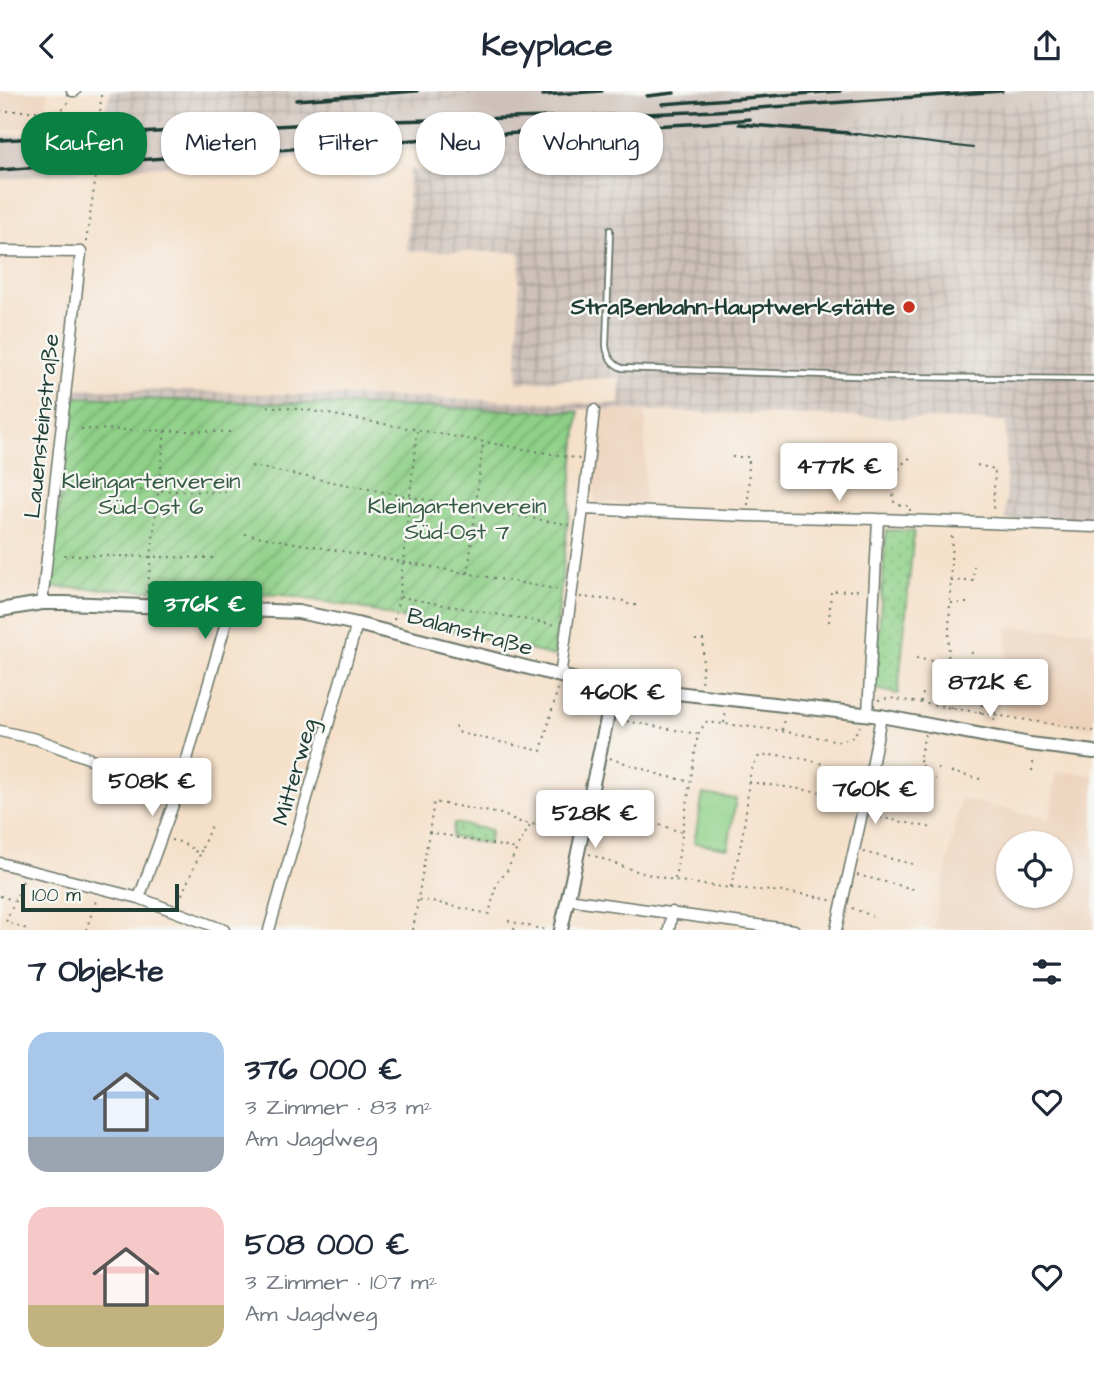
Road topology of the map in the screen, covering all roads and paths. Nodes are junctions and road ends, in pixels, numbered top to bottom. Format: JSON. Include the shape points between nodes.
{"nodes":[{"id":1,"x":74,"y":91,"type":"edge"},
{"id":2,"x":101,"y":91,"type":"edge"},
{"id":3,"x":0,"y":111,"type":"edge"},
{"id":4,"x":610,"y":229,"type":"dead end"},
{"id":5,"x":0,"y":251,"type":"edge"},
{"id":6,"x":81,"y":252,"type":"junction"},
{"id":7,"x":1094,"y":379,"type":"edge"},
{"id":8,"x":267,"y":406,"type":"dead end"},
{"id":9,"x":594,"y":410,"type":"dead end"},
{"id":10,"x":81,"y":429,"type":"dead end"},
{"id":11,"x":417,"y":430,"type":"junction"},
{"id":12,"x":165,"y":431,"type":"junction"},
{"id":13,"x":234,"y":432,"type":"dead end"},
{"id":14,"x":483,"y":442,"type":"junction"},
{"id":15,"x":732,"y":457,"type":"dead end"},
{"id":16,"x":574,"y":458,"type":"dead end"},
{"id":17,"x":910,"y":459,"type":"dead end"},
{"id":18,"x":977,"y":465,"type":"dead end"},
{"id":19,"x":251,"y":466,"type":"dead end"},
{"id":20,"x":77,"y":489,"type":"dead end"},
{"id":21,"x":158,"y":491,"type":"junction"},
{"id":22,"x":226,"y":492,"type":"dead end"},
{"id":23,"x":410,"y":497,"type":"junction"},
{"id":24,"x":475,"y":508,"type":"junction"},
{"id":25,"x":583,"y":509,"type":"junction"},
{"id":26,"x":747,"y":516,"type":"junction"},
{"id":27,"x":878,"y":519,"type":"junction"},
{"id":28,"x":910,"y":520,"type":"junction"},
{"id":29,"x":567,"y":524,"type":"dead end"},
{"id":30,"x":993,"y":524,"type":"junction"},
{"id":31,"x":1094,"y":527,"type":"edge"},
{"id":32,"x":952,"y":533,"type":"dead end"},
{"id":33,"x":245,"y":534,"type":"dead end"},
{"id":34,"x":64,"y":555,"type":"dead end"},
{"id":35,"x":150,"y":556,"type":"junction"},
{"id":36,"x":215,"y":558,"type":"dead end"},
{"id":37,"x":402,"y":562,"type":"junction"},
{"id":38,"x":974,"y":566,"type":"dead end"},
{"id":39,"x":468,"y":574,"type":"junction"},
{"id":40,"x":950,"y":581,"type":"junction"},
{"id":41,"x":561,"y":590,"type":"dead end"},
{"id":42,"x":875,"y":590,"type":"junction"},
{"id":43,"x":147,"y":591,"type":"dead end"},
{"id":44,"x":571,"y":596,"type":"junction"},
{"id":45,"x":399,"y":597,"type":"junction"},
{"id":46,"x":42,"y":603,"type":"junction"},
{"id":47,"x":950,"y":603,"type":"junction"},
{"id":48,"x":971,"y":603,"type":"dead end"},
{"id":49,"x":640,"y":606,"type":"dead end"},
{"id":50,"x":228,"y":608,"type":"junction"},
{"id":51,"x":0,"y":610,"type":"edge"},
{"id":52,"x":829,"y":622,"type":"dead end"},
{"id":53,"x":357,"y":624,"type":"junction"},
{"id":54,"x":557,"y":626,"type":"dead end"},
{"id":55,"x":391,"y":633,"type":"junction"},
{"id":56,"x":695,"y":640,"type":"dead end"},
{"id":57,"x":972,"y":649,"type":"dead end"},
{"id":58,"x":916,"y":657,"type":"dead end"},
{"id":59,"x":948,"y":664,"type":"junction"},
{"id":60,"x":971,"y":668,"type":"junction"},
{"id":61,"x":559,"y":682,"type":"junction"},
{"id":62,"x":701,"y":685,"type":"dead end"},
{"id":63,"x":614,"y":687,"type":"junction"},
{"id":64,"x":923,"y":693,"type":"dead end"},
{"id":65,"x":953,"y":698,"type":"dead end"},
{"id":66,"x":920,"y":702,"type":"junction"},
{"id":67,"x":982,"y":703,"type":"dead end"},
{"id":68,"x":951,"y":708,"type":"junction"},
{"id":69,"x":726,"y":710,"type":"dead end"},
{"id":70,"x":865,"y":713,"type":"junction"},
{"id":71,"x":980,"y":713,"type":"junction"},
{"id":72,"x":785,"y":716,"type":"dead end"},
{"id":73,"x":881,"y":716,"type":"junction"},
{"id":74,"x":995,"y":716,"type":"junction"},
{"id":75,"x":619,"y":719,"type":"dead end"},
{"id":76,"x":724,"y":724,"type":"junction"},
{"id":77,"x":926,"y":725,"type":"junction"},
{"id":78,"x":455,"y":726,"type":"dead end"},
{"id":79,"x":993,"y":726,"type":"dead end"},
{"id":80,"x":0,"y":731,"type":"edge"},
{"id":81,"x":782,"y":731,"type":"junction"},
{"id":82,"x":1094,"y":731,"type":"edge"},
{"id":83,"x":698,"y":734,"type":"junction"},
{"id":84,"x":1094,"y":752,"type":"edge"},
{"id":85,"x":599,"y":754,"type":"junction"},
{"id":86,"x":1034,"y":757,"type":"dead end"},
{"id":87,"x":839,"y":768,"type":"dead end"},
{"id":88,"x":937,"y":769,"type":"dead end"},
{"id":89,"x":943,"y":770,"type":"dead end"},
{"id":90,"x":1032,"y":771,"type":"dead end"},
{"id":91,"x":951,"y":772,"type":"dead end"},
{"id":92,"x":936,"y":779,"type":"dead end"},
{"id":93,"x":984,"y":780,"type":"dead end"},
{"id":94,"x":690,"y":781,"type":"junction"},
{"id":95,"x":748,"y":782,"type":"junction"},
{"id":96,"x":178,"y":792,"type":"junction"},
{"id":97,"x":866,"y":795,"type":"junction"},
{"id":98,"x":589,"y":801,"type":"junction"},
{"id":99,"x":862,"y":814,"type":"junction"},
{"id":100,"x":212,"y":823,"type":"dead end"},
{"id":101,"x":531,"y":824,"type":"junction"},
{"id":102,"x":933,"y":828,"type":"dead end"},
{"id":103,"x":428,"y":832,"type":"junction"},
{"id":104,"x":582,"y":832,"type":"junction"},
{"id":105,"x":682,"y":832,"type":"junction"},
{"id":106,"x":161,"y":837,"type":"junction"},
{"id":107,"x":517,"y":849,"type":"junction"},
{"id":108,"x":854,"y":849,"type":"junction"},
{"id":109,"x":196,"y":850,"type":"junction"},
{"id":110,"x":201,"y":850,"type":"junction"},
{"id":111,"x":578,"y":851,"type":"junction"},
{"id":112,"x":199,"y":856,"type":"junction"},
{"id":113,"x":0,"y":863,"type":"edge"},
{"id":114,"x":916,"y":865,"type":"dead end"},
{"id":115,"x":849,"y":873,"type":"junction"},
{"id":116,"x":674,"y":879,"type":"junction"},
{"id":117,"x":23,"y":881,"type":"dead end"},
{"id":118,"x":101,"y":888,"type":"junction"},
{"id":119,"x":730,"y":888,"type":"junction"},
{"id":120,"x":918,"y":890,"type":"dead end"},
{"id":121,"x":0,"y":896,"type":"edge"},
{"id":122,"x":15,"y":898,"type":"junction"},
{"id":123,"x":139,"y":898,"type":"junction"},
{"id":124,"x":567,"y":899,"type":"junction"},
{"id":125,"x":418,"y":900,"type":"junction"},
{"id":126,"x":179,"y":902,"type":"dead end"},
{"id":127,"x":842,"y":903,"type":"junction"},
{"id":128,"x":672,"y":912,"type":"junction"},
{"id":129,"x":872,"y":916,"type":"dead end"},
{"id":130,"x":508,"y":921,"type":"dead end"},
{"id":131,"x":516,"y":923,"type":"junction"},
{"id":132,"x":30,"y":930,"type":"edge"},
{"id":133,"x":86,"y":930,"type":"edge"},
{"id":134,"x":224,"y":930,"type":"edge"},
{"id":135,"x":269,"y":930,"type":"edge"},
{"id":136,"x":414,"y":930,"type":"edge"},
{"id":137,"x":514,"y":930,"type":"edge"},
{"id":138,"x":546,"y":930,"type":"edge"},
{"id":139,"x":561,"y":930,"type":"edge"},
{"id":140,"x":669,"y":930,"type":"edge"},
{"id":141,"x":794,"y":930,"type":"edge"},
{"id":142,"x":836,"y":930,"type":"edge"}],
"edges":[{"from":1,"to":3,"type":"path","via":[[61,111]]},
{"from":2,"to":6,"type":"path","bridge":true,"via":[[97,169]]},
{"from":4,"to":7,"type":"lane","via":[[606,345],[610,358],[622,367]]},
{"from":5,"to":6,"type":"street"},
{"from":6,"to":46,"type":"street","name":"Lauensteinstraße"},
{"from":8,"to":11,"type":"path"},
{"from":9,"to":25,"type":"street"},
{"from":10,"to":12,"type":"path"},
{"from":11,"to":14,"type":"path"},
{"from":11,"to":23,"type":"path"},
{"from":12,"to":13,"type":"path"},
{"from":12,"to":21,"type":"path"},
{"from":14,"to":16,"type":"path"},
{"from":14,"to":24,"type":"path"},
{"from":15,"to":26,"type":"path","via":[[749,457]]},
{"from":17,"to":28,"type":"path","via":[[894,474],[893,501],[910,506]]},
{"from":18,"to":30,"type":"path","via":[[995,468]]},
{"from":19,"to":23,"type":"path"},
{"from":20,"to":21,"type":"path"},
{"from":21,"to":22,"type":"path"},
{"from":21,"to":35,"type":"path"},
{"from":23,"to":24,"type":"path"},
{"from":23,"to":37,"type":"path"},
{"from":24,"to":29,"type":"path"},
{"from":24,"to":39,"type":"path"},
{"from":25,"to":26,"type":"street"},
{"from":25,"to":44,"type":"street"},
{"from":26,"to":27,"type":"street"},
{"from":27,"to":28,"type":"street"},
{"from":27,"to":42,"type":"street"},
{"from":28,"to":30,"type":"street"},
{"from":30,"to":31,"type":"street"},
{"from":32,"to":40,"type":"path"},
{"from":33,"to":37,"type":"path"},
{"from":34,"to":35,"type":"path"},
{"from":35,"to":36,"type":"path"},
{"from":35,"to":43,"type":"path"},
{"from":37,"to":39,"type":"path"},
{"from":37,"to":45,"type":"path"},
{"from":38,"to":40,"type":"path","via":[[973,581]]},
{"from":39,"to":41,"type":"path"},
{"from":40,"to":47,"type":"path"},
{"from":42,"to":52,"type":"path","via":[[831,591]]},
{"from":42,"to":70,"type":"street"},
{"from":44,"to":49,"type":"path"},
{"from":44,"to":61,"type":"street"},
{"from":45,"to":54,"type":"path"},
{"from":45,"to":55,"type":"path"},
{"from":46,"to":50,"type":"street","name":"Balanstraße"},
{"from":46,"to":51,"type":"street","name":"Balanstraße"},
{"from":47,"to":48,"type":"path"},
{"from":47,"to":59,"type":"path"},
{"from":50,"to":53,"type":"street","name":"Balanstraße","via":[[298,612]]},
{"from":50,"to":96,"type":"street"},
{"from":53,"to":55,"type":"street","name":"Balanstraße"},
{"from":53,"to":135,"type":"street","name":"Mitterweg"},
{"from":55,"to":61,"type":"street","name":"Balanstraße"},
{"from":56,"to":62,"type":"path","via":[[704,640]]},
{"from":57,"to":60,"type":"path"},
{"from":58,"to":59,"type":"path"},
{"from":59,"to":60,"type":"path"},
{"from":60,"to":74,"type":"path","via":[[1002,674]]},
{"from":61,"to":63,"type":"street","name":"Balanstraße"},
{"from":61,"to":78,"type":"path","via":[[541,751],[460,733]]},
{"from":63,"to":70,"type":"street","name":"Balanstraße"},
{"from":63,"to":85,"type":"street"},
{"from":64,"to":66,"type":"path"},
{"from":65,"to":68,"type":"path"},
{"from":66,"to":68,"type":"path"},
{"from":66,"to":70,"type":"path","via":[[890,698]]},
{"from":67,"to":71,"type":"path"},
{"from":68,"to":71,"type":"path"},
{"from":69,"to":76,"type":"path"},
{"from":70,"to":73,"type":"street","name":"Balanstraße"},
{"from":70,"to":81,"type":"path","via":[[853,737],[840,741]]},
{"from":71,"to":74,"type":"path"},
{"from":72,"to":81,"type":"path"},
{"from":73,"to":77,"type":"street","name":"Balanstraße"},
{"from":73,"to":97,"type":"street"},
{"from":74,"to":79,"type":"path"},
{"from":74,"to":82,"type":"path"},
{"from":75,"to":83,"type":"path"},
{"from":76,"to":81,"type":"path"},
{"from":76,"to":83,"type":"path","via":[[706,722]]},
{"from":77,"to":84,"type":"street","name":"Balanstraße"},
{"from":77,"to":92,"type":"path","via":[[919,776]]},
{"from":80,"to":96,"type":"street"},
{"from":83,"to":94,"type":"path"},
{"from":85,"to":94,"type":"path"},
{"from":85,"to":98,"type":"street"},
{"from":86,"to":90,"type":"path"},
{"from":87,"to":95,"type":"path","via":[[797,758],[758,757]]},
{"from":88,"to":89,"type":"path"},
{"from":91,"to":93,"type":"path"},
{"from":94,"to":105,"type":"path"},
{"from":95,"to":97,"type":"path"},
{"from":95,"to":119,"type":"path","via":[[747,809]]},
{"from":96,"to":106,"type":"street"},
{"from":97,"to":99,"type":"street"},
{"from":98,"to":104,"type":"street"},
{"from":98,"to":105,"type":"path"},
{"from":99,"to":102,"type":"path"},
{"from":99,"to":108,"type":"street"},
{"from":100,"to":110,"type":"path"},
{"from":101,"to":103,"type":"path","via":[[434,802]]},
{"from":101,"to":104,"type":"path"},
{"from":101,"to":107,"type":"path"},
{"from":103,"to":107,"type":"path"},
{"from":103,"to":125,"type":"path"},
{"from":104,"to":111,"type":"street"},
{"from":105,"to":116,"type":"path"},
{"from":106,"to":109,"type":"path"},
{"from":106,"to":123,"type":"street"},
{"from":107,"to":125,"type":"path","via":[[497,882],[489,915]]},
{"from":108,"to":114,"type":"path"},
{"from":108,"to":115,"type":"street"},
{"from":109,"to":110,"type":"path"},
{"from":109,"to":112,"type":"path"},
{"from":110,"to":112,"type":"path"},
{"from":111,"to":116,"type":"path"},
{"from":111,"to":124,"type":"street"},
{"from":112,"to":126,"type":"path"},
{"from":113,"to":118,"type":"street"},
{"from":115,"to":120,"type":"path"},
{"from":115,"to":127,"type":"street"},
{"from":116,"to":119,"type":"path"},
{"from":117,"to":122,"type":"path"},
{"from":118,"to":123,"type":"street"},
{"from":118,"to":133,"type":"path"},
{"from":119,"to":127,"type":"path","via":[[777,890]]},
{"from":121,"to":122,"type":"path"},
{"from":122,"to":132,"type":"path","via":[[6,922]]},
{"from":123,"to":134,"type":"street"},
{"from":124,"to":128,"type":"street"},
{"from":124,"to":139,"type":"street"},
{"from":125,"to":136,"type":"path"},
{"from":127,"to":129,"type":"path"},
{"from":127,"to":142,"type":"street"},
{"from":128,"to":140,"type":"street"},
{"from":128,"to":141,"type":"street"},
{"from":130,"to":131,"type":"path"},
{"from":131,"to":137,"type":"path"},
{"from":131,"to":138,"type":"path"}]}
